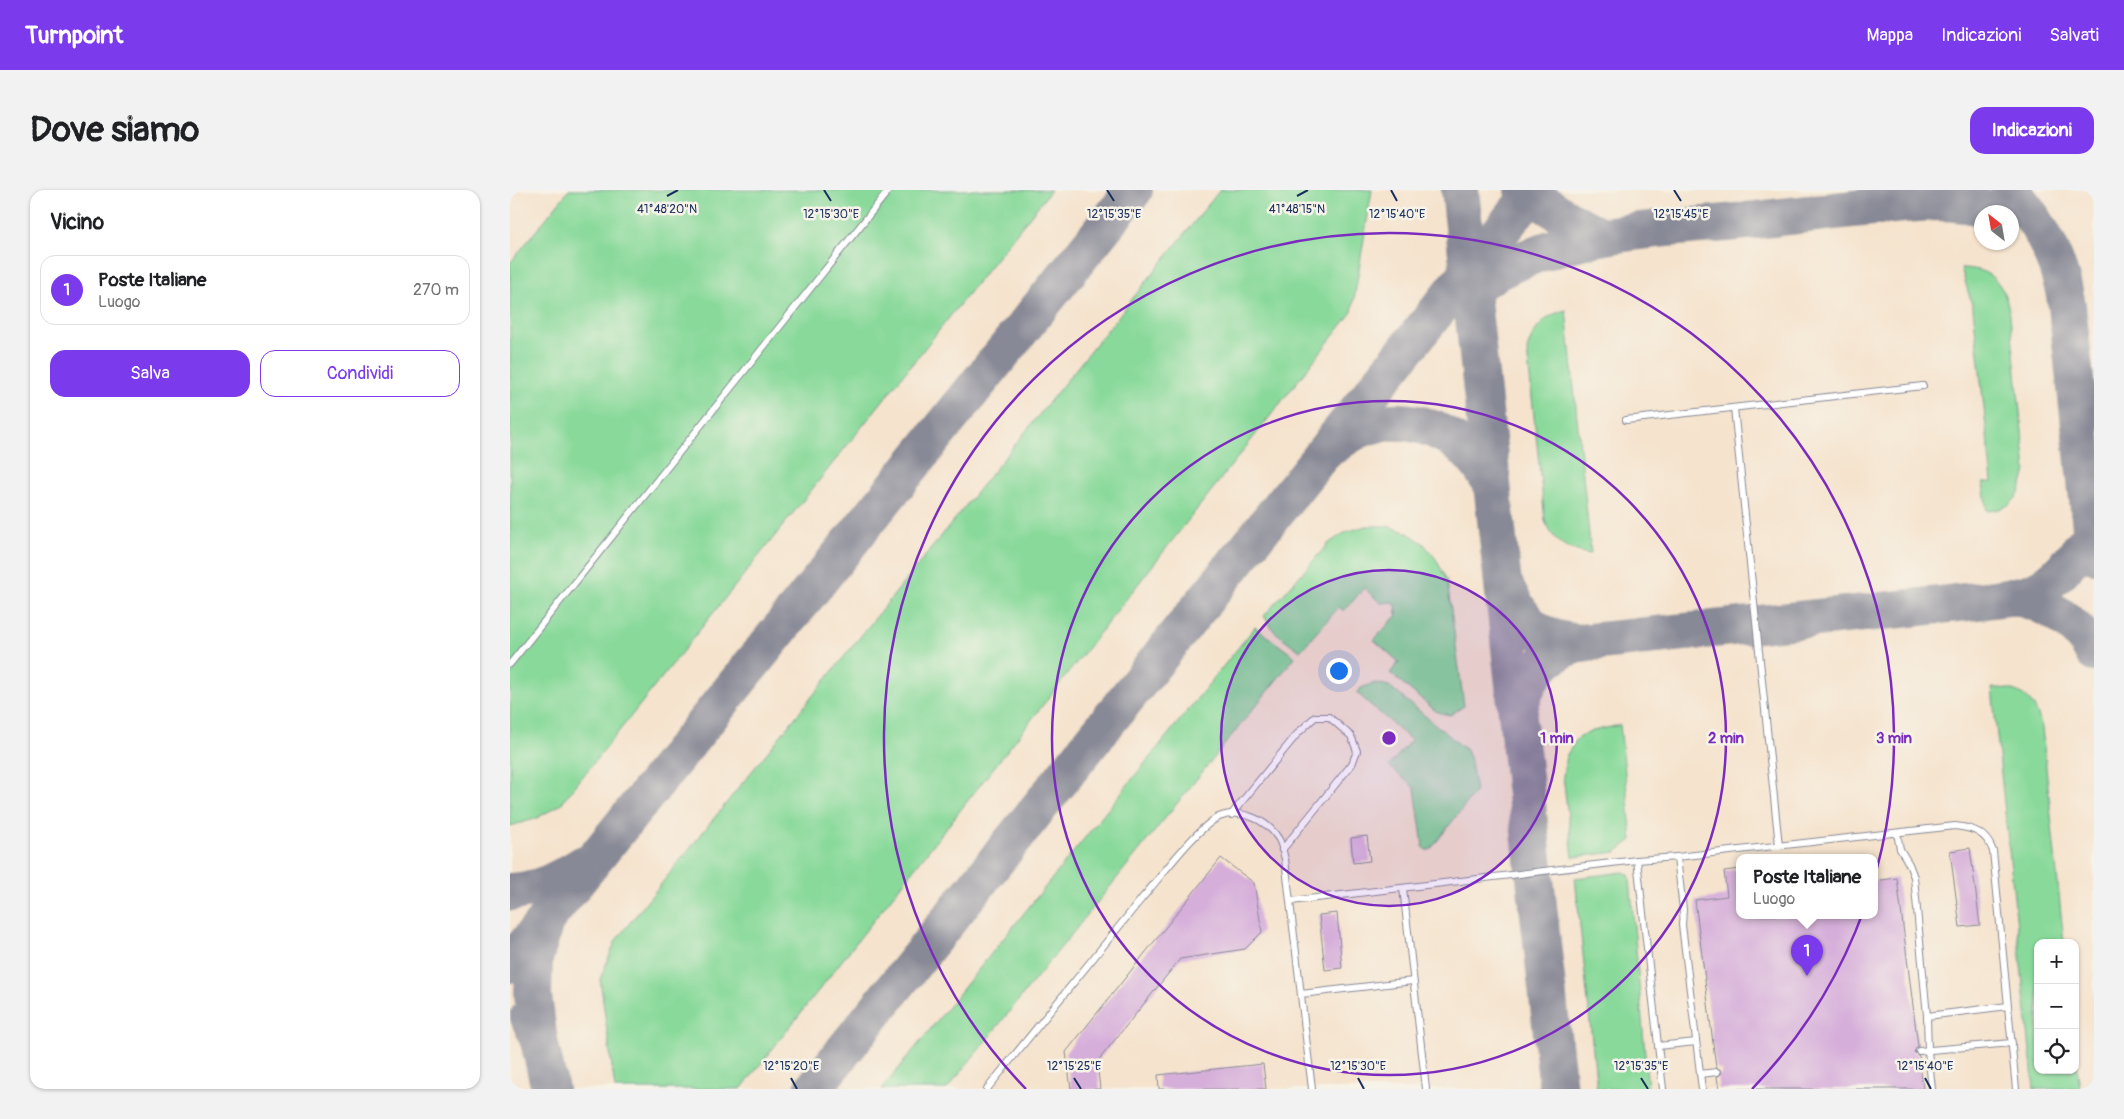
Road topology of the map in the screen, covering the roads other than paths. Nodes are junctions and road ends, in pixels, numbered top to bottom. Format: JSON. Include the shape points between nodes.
{"nodes":[{"id":1,"x":889,"y":190,"type":"edge"},
{"id":2,"x":1923,"y":386,"type":"dead end"},
{"id":3,"x":1734,"y":408,"type":"junction"},
{"id":4,"x":1626,"y":420,"type":"dead end"},
{"id":5,"x":510,"y":664,"type":"edge"},
{"id":6,"x":1231,"y":815,"type":"junction"},
{"id":7,"x":1897,"y":833,"type":"junction"},
{"id":8,"x":1779,"y":846,"type":"junction"},
{"id":9,"x":1282,"y":850,"type":"junction"},
{"id":10,"x":1677,"y":857,"type":"junction"},
{"id":11,"x":1637,"y":860,"type":"junction"},
{"id":12,"x":1403,"y":888,"type":"junction"},
{"id":13,"x":1291,"y":901,"type":"junction"},
{"id":14,"x":1413,"y":981,"type":"junction"},
{"id":15,"x":1301,"y":994,"type":"junction"},
{"id":16,"x":2008,"y":1006,"type":"junction"},
{"id":17,"x":1927,"y":1016,"type":"junction"},
{"id":18,"x":1696,"y":1042,"type":"junction"},
{"id":19,"x":2012,"y":1043,"type":"junction"},
{"id":20,"x":1658,"y":1046,"type":"junction"},
{"id":21,"x":1919,"y":1051,"type":"dead end"},
{"id":22,"x":1928,"y":1051,"type":"junction"},
{"id":23,"x":1717,"y":1072,"type":"dead end"},
{"id":24,"x":1700,"y":1074,"type":"junction"},
{"id":25,"x":986,"y":1089,"type":"edge"},
{"id":26,"x":1312,"y":1089,"type":"edge"},
{"id":27,"x":1426,"y":1089,"type":"edge"},
{"id":28,"x":1663,"y":1089,"type":"edge"},
{"id":29,"x":1702,"y":1089,"type":"edge"},
{"id":30,"x":1932,"y":1089,"type":"edge"},
{"id":31,"x":2016,"y":1089,"type":"edge"}],
"edges":[{"from":1,"to":5,"type":"lane"},
{"from":2,"to":3,"type":"lane"},
{"from":3,"to":4,"type":"lane"},
{"from":3,"to":8,"type":"lane"},
{"from":6,"to":9,"type":"lane","via":[[1237,813],[1264,822],[1279,838]]},
{"from":6,"to":9,"type":"lane","via":[[1298,733],[1315,717],[1329,717],[1351,736],[1357,751],[1352,764]]},
{"from":6,"to":25,"type":"lane","via":[[1218,817],[1202,829]]},
{"from":7,"to":8,"type":"lane"},
{"from":7,"to":16,"type":"lane","via":[[1969,827],[1978,831],[1990,845]]},
{"from":7,"to":17,"type":"lane","via":[[1900,849],[1914,877]]},
{"from":8,"to":10,"type":"lane"},
{"from":9,"to":13,"type":"lane"},
{"from":10,"to":11,"type":"lane"},
{"from":10,"to":18,"type":"lane"},
{"from":11,"to":12,"type":"lane"},
{"from":11,"to":20,"type":"lane"},
{"from":12,"to":13,"type":"lane"},
{"from":12,"to":14,"type":"lane"},
{"from":13,"to":15,"type":"lane"},
{"from":14,"to":15,"type":"lane"},
{"from":14,"to":27,"type":"lane"},
{"from":15,"to":26,"type":"lane"},
{"from":16,"to":17,"type":"lane"},
{"from":16,"to":19,"type":"lane"},
{"from":17,"to":22,"type":"lane"},
{"from":18,"to":20,"type":"lane"},
{"from":18,"to":24,"type":"lane"},
{"from":19,"to":22,"type":"lane"},
{"from":19,"to":31,"type":"lane"},
{"from":20,"to":28,"type":"lane"},
{"from":21,"to":22,"type":"lane"},
{"from":22,"to":30,"type":"lane"},
{"from":23,"to":24,"type":"lane"},
{"from":24,"to":29,"type":"lane"}]}
